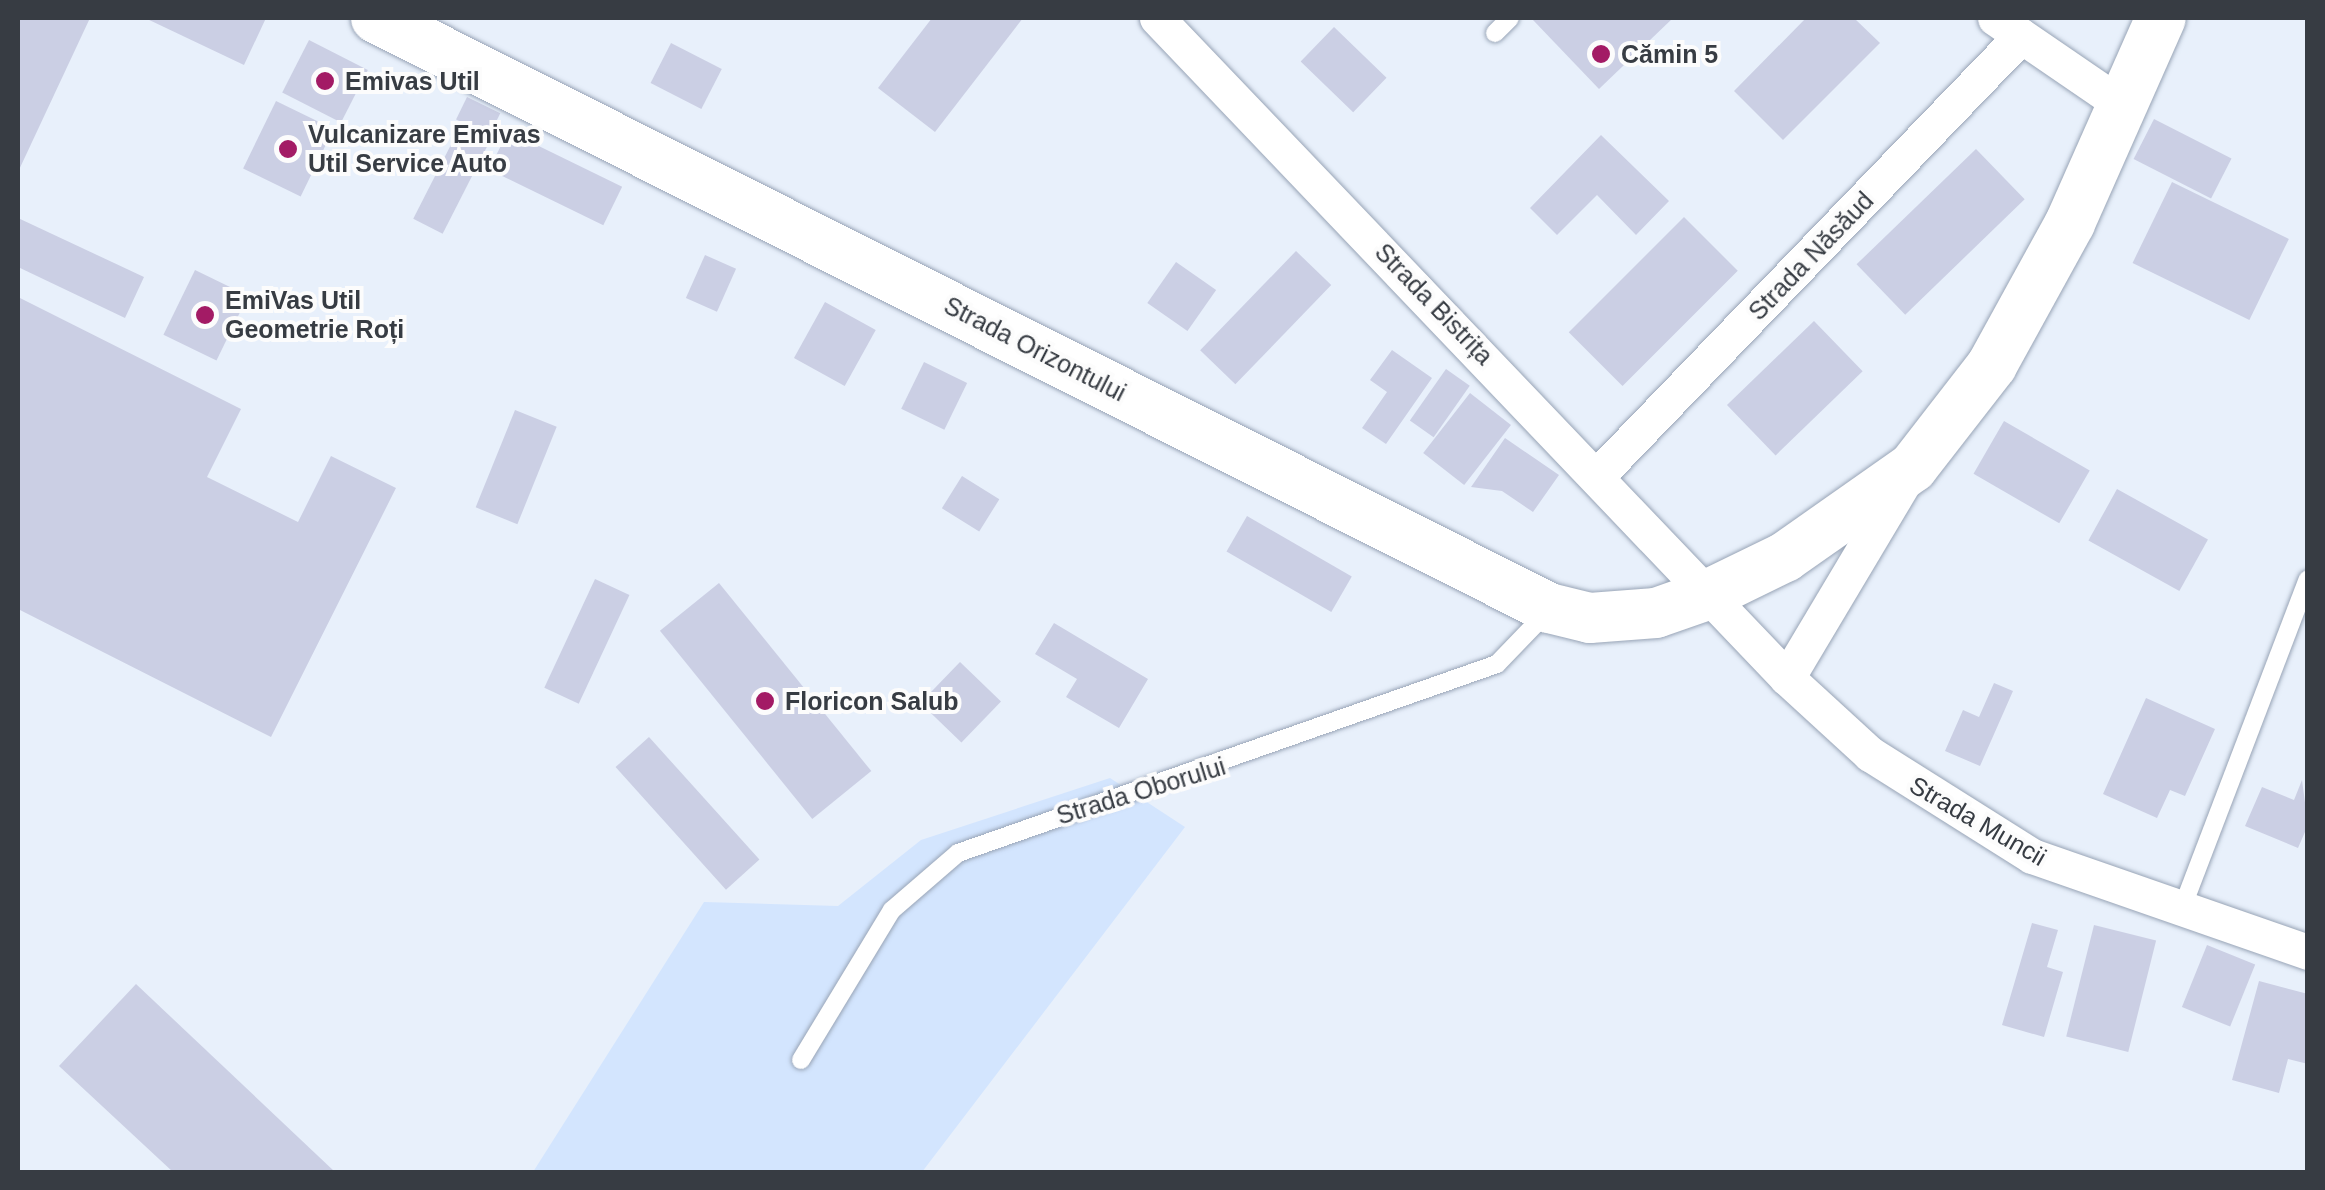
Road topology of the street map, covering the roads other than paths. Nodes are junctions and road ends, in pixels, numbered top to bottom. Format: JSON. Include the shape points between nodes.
{"nodes":[{"id":1,"x":376,"y":18,"type":"edge"},
{"id":2,"x":1157,"y":18,"type":"edge"},
{"id":3,"x":1510,"y":18,"type":"edge"},
{"id":4,"x":2161,"y":18,"type":"edge"},
{"id":5,"x":2008,"y":27,"type":"edge"},
{"id":6,"x":1494,"y":33,"type":"dead end"},
{"id":7,"x":2122,"y":105,"type":"junction"},
{"id":8,"x":1913,"y":467,"type":"junction"},
{"id":9,"x":1599,"y":474,"type":"junction"},
{"id":10,"x":2308,"y":580,"type":"edge"},
{"id":11,"x":1707,"y":595,"type":"junction"},
{"id":12,"x":1549,"y":608,"type":"junction"},
{"id":13,"x":1787,"y":678,"type":"junction"},
{"id":14,"x":2181,"y":911,"type":"junction"},
{"id":15,"x":2308,"y":952,"type":"edge"},
{"id":16,"x":801,"y":1060,"type":"dead end"}],
"edges":[{"from":1,"to":12,"type":"main road","name":"Strada Orizontului"},
{"from":2,"to":9,"type":"street","name":"Strada Bistrița"},
{"from":3,"to":6,"type":"lane"},
{"from":4,"to":7,"type":"main road","name":"Strada Orizontului"},
{"from":5,"to":7,"type":"street"},
{"from":5,"to":9,"type":"street","name":"Strada Năsăud"},
{"from":7,"to":8,"type":"main road","name":"Strada Orizontului","via":[[1992,365]]},
{"from":8,"to":11,"type":"main road","name":"Strada Orizontului","via":[[1785,557]]},
{"from":8,"to":13,"type":"street"},
{"from":9,"to":11,"type":"street","name":"Strada Bistrița"},
{"from":10,"to":14,"type":"lane"},
{"from":11,"to":12,"type":"main road","name":"Strada Orizontului","via":[[1623,618]]},
{"from":11,"to":13,"type":"street","name":"Strada Muncii"},
{"from":12,"to":16,"type":"lane","name":"Strada Oborului","via":[[1497,664],[958,853],[892,910]]},
{"from":13,"to":14,"type":"street","name":"Strada Muncii","via":[[1870,754],[1974,824],[2032,856]]},
{"from":14,"to":15,"type":"street","name":"Strada Muncii"}]}
